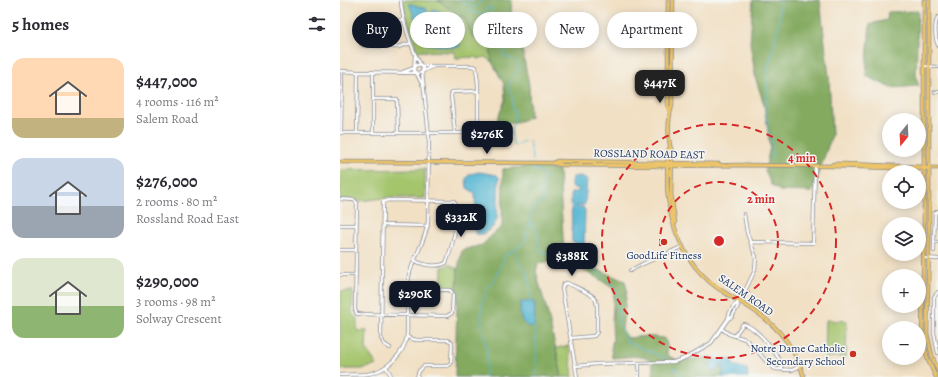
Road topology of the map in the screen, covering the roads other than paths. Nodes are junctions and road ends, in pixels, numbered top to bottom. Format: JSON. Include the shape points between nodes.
{"nodes":[{"id":1,"x":401,"y":0,"type":"edge"},
{"id":2,"x":668,"y":0,"type":"edge"},
{"id":3,"x":673,"y":0,"type":"edge"},
{"id":4,"x":924,"y":0,"type":"edge"},
{"id":5,"x":929,"y":0,"type":"edge"},
{"id":6,"x":938,"y":17,"type":"edge"},
{"id":7,"x":404,"y":19,"type":"junction"},
{"id":8,"x":410,"y":40,"type":"edge"},
{"id":9,"x":410,"y":43,"type":"edge"},
{"id":10,"x":938,"y":45,"type":"edge"},
{"id":11,"x":412,"y":48,"type":"edge"},
{"id":12,"x":414,"y":53,"type":"junction"},
{"id":13,"x":421,"y":65,"type":"junction"},
{"id":14,"x":435,"y":66,"type":"junction"},
{"id":15,"x":924,"y":66,"type":"junction"},
{"id":16,"x":930,"y":66,"type":"junction"},
{"id":17,"x":414,"y":67,"type":"junction"},
{"id":18,"x":938,"y":67,"type":"edge"},
{"id":19,"x":341,"y":71,"type":"edge"},
{"id":20,"x":358,"y":72,"type":"junction"},
{"id":21,"x":373,"y":72,"type":"junction"},
{"id":22,"x":423,"y":72,"type":"junction"},
{"id":23,"x":402,"y":73,"type":"junction"},
{"id":24,"x":416,"y":73,"type":"junction"},
{"id":25,"x":423,"y":84,"type":"junction"},
{"id":26,"x":478,"y":92,"type":"junction"},
{"id":27,"x":373,"y":98,"type":"junction"},
{"id":28,"x":924,"y":111,"type":"junction"},
{"id":29,"x":930,"y":111,"type":"junction"},
{"id":30,"x":670,"y":112,"type":"junction"},
{"id":31,"x":341,"y":133,"type":"edge"},
{"id":32,"x":357,"y":133,"type":"junction"},
{"id":33,"x":373,"y":133,"type":"junction"},
{"id":34,"x":398,"y":133,"type":"junction"},
{"id":35,"x":428,"y":133,"type":"junction"},
{"id":36,"x":454,"y":133,"type":"junction"},
{"id":37,"x":478,"y":133,"type":"junction"},
{"id":38,"x":488,"y":133,"type":"dead end"},
{"id":39,"x":340,"y":162,"type":"edge"},
{"id":40,"x":429,"y":162,"type":"junction"},
{"id":41,"x":670,"y":165,"type":"junction"},
{"id":42,"x":924,"y":165,"type":"edge"},
{"id":43,"x":815,"y":166,"type":"junction"},
{"id":44,"x":882,"y":166,"type":"edge"},
{"id":45,"x":929,"y":168,"type":"junction"},
{"id":46,"x":938,"y":168,"type":"edge"},
{"id":47,"x":340,"y":200,"type":"edge"},
{"id":48,"x":429,"y":200,"type":"junction"},
{"id":49,"x":938,"y":211,"type":"edge"},
{"id":50,"x":744,"y":214,"type":"dead end"},
{"id":51,"x":340,"y":225,"type":"edge"},
{"id":52,"x":356,"y":225,"type":"junction"},
{"id":53,"x":382,"y":225,"type":"junction"},
{"id":54,"x":428,"y":226,"type":"junction"},
{"id":55,"x":751,"y":242,"type":"junction"},
{"id":56,"x":934,"y":242,"type":"junction"},
{"id":57,"x":938,"y":242,"type":"edge"},
{"id":58,"x":683,"y":246,"type":"junction"},
{"id":59,"x":340,"y":250,"type":"edge"},
{"id":60,"x":356,"y":250,"type":"junction"},
{"id":61,"x":934,"y":251,"type":"dead end"},
{"id":62,"x":928,"y":259,"type":"junction"},
{"id":63,"x":938,"y":259,"type":"edge"},
{"id":64,"x":414,"y":260,"type":"junction"},
{"id":65,"x":923,"y":261,"type":"edge"},
{"id":66,"x":630,"y":272,"type":"dead end"},
{"id":67,"x":340,"y":275,"type":"edge"},
{"id":68,"x":356,"y":275,"type":"junction"},
{"id":69,"x":408,"y":289,"type":"junction"},
{"id":70,"x":938,"y":292,"type":"edge"},
{"id":71,"x":744,"y":293,"type":"dead end"},
{"id":72,"x":738,"y":302,"type":"junction"},
{"id":73,"x":382,"y":315,"type":"junction"},
{"id":74,"x":407,"y":315,"type":"junction"},
{"id":75,"x":722,"y":328,"type":"junction"},
{"id":76,"x":735,"y":335,"type":"junction"},
{"id":77,"x":407,"y":337,"type":"junction"},
{"id":78,"x":571,"y":338,"type":"junction"},
{"id":79,"x":390,"y":348,"type":"dead end"},
{"id":80,"x":938,"y":353,"type":"edge"},
{"id":81,"x":639,"y":363,"type":"junction"},
{"id":82,"x":576,"y":366,"type":"junction"},
{"id":83,"x":801,"y":366,"type":"junction"},
{"id":84,"x":386,"y":367,"type":"junction"},
{"id":85,"x":782,"y":370,"type":"junction"},
{"id":86,"x":938,"y":371,"type":"edge"},
{"id":87,"x":340,"y":375,"type":"edge"},
{"id":88,"x":368,"y":376,"type":"edge"},
{"id":89,"x":392,"y":377,"type":"edge"},
{"id":90,"x":417,"y":377,"type":"edge"},
{"id":91,"x":577,"y":377,"type":"edge"},
{"id":92,"x":639,"y":377,"type":"edge"},
{"id":93,"x":804,"y":377,"type":"edge"},
{"id":94,"x":936,"y":377,"type":"edge"}],
"edges":[{"from":1,"to":7,"type":"street"},
{"from":2,"to":30,"type":"main road","name":"SALEM ROAD"},
{"from":3,"to":30,"type":"main road","name":"SALEM ROAD"},
{"from":4,"to":15,"type":"main road"},
{"from":5,"to":16,"type":"main road"},
{"from":6,"to":10,"type":"street"},
{"from":7,"to":8,"type":"street"},
{"from":7,"to":9,"type":"street","via":[[395,22],[364,22],[361,44],[398,46]]},
{"from":11,"to":12,"type":"street"},
{"from":12,"to":13,"type":"street"},
{"from":12,"to":17,"type":"street"},
{"from":13,"to":14,"type":"street"},
{"from":13,"to":17,"type":"street"},
{"from":13,"to":22,"type":"street"},
{"from":14,"to":22,"type":"street"},
{"from":14,"to":26,"type":"street","via":[[474,66]]},
{"from":15,"to":16,"type":"street"},
{"from":15,"to":28,"type":"main road"},
{"from":16,"to":18,"type":"street"},
{"from":16,"to":29,"type":"main road"},
{"from":17,"to":23,"type":"street"},
{"from":17,"to":24,"type":"street"},
{"from":19,"to":20,"type":"street"},
{"from":19,"to":31,"type":"street"},
{"from":20,"to":21,"type":"street"},
{"from":20,"to":32,"type":"street"},
{"from":21,"to":23,"type":"street"},
{"from":21,"to":27,"type":"street"},
{"from":22,"to":24,"type":"street"},
{"from":22,"to":25,"type":"street"},
{"from":23,"to":24,"type":"street"},
{"from":24,"to":25,"type":"street"},
{"from":25,"to":35,"type":"street"},
{"from":26,"to":36,"type":"street","via":[[452,92]]},
{"from":26,"to":37,"type":"street"},
{"from":27,"to":33,"type":"street"},
{"from":27,"to":34,"type":"street","via":[[398,99]]},
{"from":28,"to":29,"type":"street"},
{"from":28,"to":42,"type":"main road"},
{"from":29,"to":45,"type":"main road"},
{"from":30,"to":41,"type":"main road","name":"SALEM ROAD"},
{"from":31,"to":32,"type":"street"},
{"from":32,"to":33,"type":"street"},
{"from":33,"to":34,"type":"street"},
{"from":34,"to":35,"type":"street"},
{"from":35,"to":36,"type":"street"},
{"from":35,"to":40,"type":"street"},
{"from":36,"to":37,"type":"street"},
{"from":37,"to":38,"type":"street"},
{"from":39,"to":40,"type":"main road","name":"ROSSLAND ROAD EAST"},
{"from":40,"to":41,"type":"main road","name":"ROSSLAND ROAD EAST"},
{"from":40,"to":48,"type":"street"},
{"from":41,"to":43,"type":"main road","name":"ROSSLAND ROAD EAST"},
{"from":41,"to":58,"type":"main road","name":"SALEM ROAD","via":[[668,195],[671,216]]},
{"from":43,"to":44,"type":"main road","name":"ROSSLAND ROAD EAST","via":[[834,164]]},
{"from":43,"to":55,"type":"street","via":[[814,243]]},
{"from":45,"to":46,"type":"main road"},
{"from":45,"to":62,"type":"main road"},
{"from":47,"to":52,"type":"street","via":[[356,201]]},
{"from":48,"to":53,"type":"street","via":[[385,201]]},
{"from":48,"to":54,"type":"street"},
{"from":48,"to":64,"type":"street","via":[[456,202],[455,231],[445,264],[425,265]]},
{"from":49,"to":56,"type":"street","via":[[934,214]]},
{"from":50,"to":55,"type":"street"},
{"from":51,"to":52,"type":"street"},
{"from":52,"to":60,"type":"street"},
{"from":53,"to":54,"type":"street"},
{"from":53,"to":73,"type":"street"},
{"from":54,"to":64,"type":"street","via":[[424,241]]},
{"from":55,"to":71,"type":"street","via":[[756,264]]},
{"from":56,"to":57,"type":"street"},
{"from":56,"to":61,"type":"street"},
{"from":58,"to":66,"type":"street","via":[[644,262]]},
{"from":58,"to":72,"type":"main road","name":"SALEM ROAD","via":[[695,267],[709,281]]},
{"from":59,"to":60,"type":"street"},
{"from":60,"to":68,"type":"street"},
{"from":62,"to":63,"type":"street"},
{"from":62,"to":86,"type":"main road","via":[[927,334]]},
{"from":64,"to":69,"type":"street","via":[[409,274]]},
{"from":65,"to":94,"type":"main road","via":[[922,336],[928,360]]},
{"from":67,"to":68,"type":"street"},
{"from":68,"to":73,"type":"street","via":[[356,312]]},
{"from":69,"to":74,"type":"street"},
{"from":69,"to":74,"type":"street","via":[[448,289],[453,294],[450,315]]},
{"from":70,"to":80,"type":"street","via":[[934,297],[934,333]]},
{"from":72,"to":75,"type":"street","via":[[738,308]]},
{"from":72,"to":83,"type":"main road","name":"SALEM ROAD","via":[[776,328],[794,351]]},
{"from":73,"to":74,"type":"street"},
{"from":73,"to":79,"type":"street","via":[[382,340]]},
{"from":74,"to":77,"type":"street"},
{"from":75,"to":76,"type":"street"},
{"from":75,"to":81,"type":"street","via":[[711,344],[685,358],[674,362]]},
{"from":76,"to":85,"type":"street","via":[[745,339],[775,369]]},
{"from":76,"to":85,"type":"street","via":[[743,324],[752,328],[773,350]]},
{"from":77,"to":84,"type":"street","via":[[399,354]]},
{"from":77,"to":90,"type":"street","via":[[452,342],[451,364],[424,366]]},
{"from":78,"to":78,"type":"street","via":[[594,336],[597,332],[597,306],[596,299],[591,294],[567,283],[562,288]]},
{"from":78,"to":82,"type":"street"},
{"from":81,"to":82,"type":"street"},
{"from":81,"to":92,"type":"street"},
{"from":82,"to":91,"type":"street"},
{"from":83,"to":85,"type":"street","via":[[792,370]]},
{"from":83,"to":93,"type":"main road","name":"SALEM ROAD"},
{"from":84,"to":88,"type":"street"},
{"from":84,"to":89,"type":"street"},
{"from":87,"to":88,"type":"street"}]}
